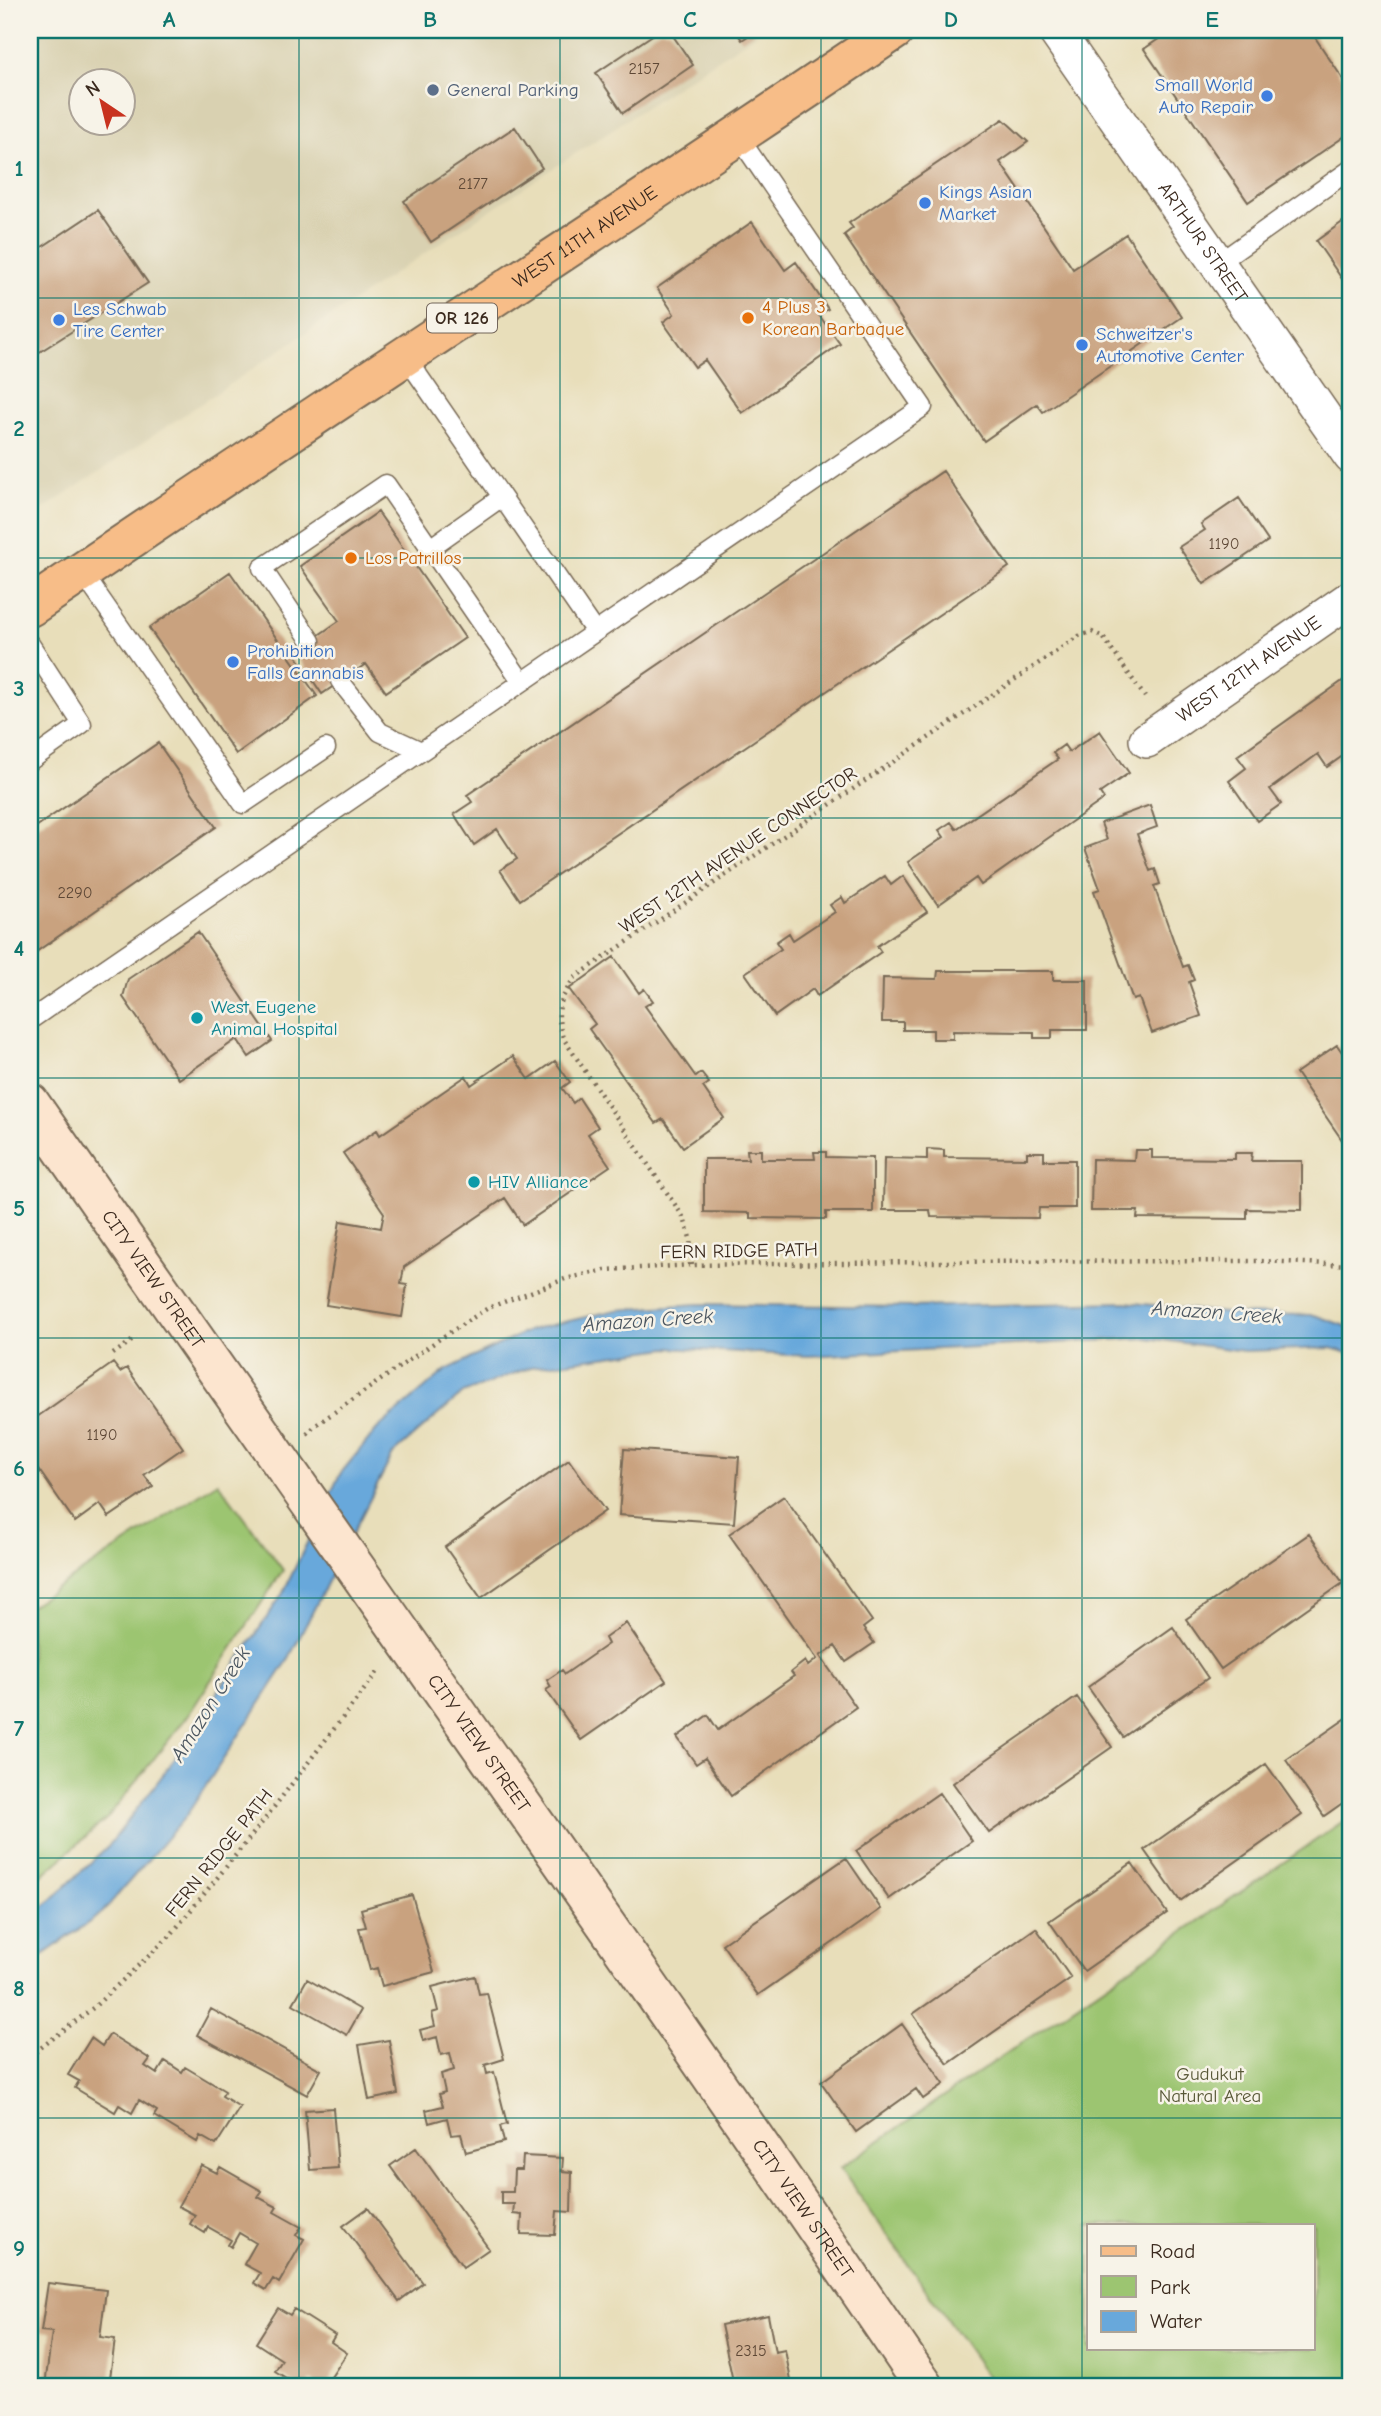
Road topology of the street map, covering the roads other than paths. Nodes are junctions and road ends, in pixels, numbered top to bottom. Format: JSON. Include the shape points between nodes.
{"nodes":[{"id":1,"x":895,"y":30,"type":"edge"},
{"id":2,"x":1055,"y":30,"type":"edge"},
{"id":3,"x":738,"y":136,"type":"junction"},
{"id":4,"x":1351,"y":169,"type":"edge"},
{"id":5,"x":1217,"y":264,"type":"junction"},
{"id":6,"x":405,"y":356,"type":"junction"},
{"id":7,"x":1351,"y":456,"type":"edge"},
{"id":8,"x":502,"y":497,"type":"junction"},
{"id":9,"x":430,"y":548,"type":"junction"},
{"id":10,"x":82,"y":572,"type":"junction"},
{"id":11,"x":1351,"y":598,"type":"edge"},
{"id":12,"x":30,"y":607,"type":"edge"},
{"id":13,"x":595,"y":632,"type":"junction"},
{"id":14,"x":311,"y":641,"type":"dead end"},
{"id":15,"x":30,"y":644,"type":"edge"},
{"id":16,"x":340,"y":681,"type":"dead end"},
{"id":17,"x":522,"y":682,"type":"junction"},
{"id":18,"x":1156,"y":734,"type":"road end"},
{"id":19,"x":326,"y":748,"type":"dead end"},
{"id":20,"x":421,"y":751,"type":"junction"},
{"id":21,"x":30,"y":761,"type":"edge"},
{"id":22,"x":30,"y":1020,"type":"edge"},
{"id":23,"x":30,"y":1103,"type":"edge"},
{"id":24,"x":924,"y":2386,"type":"edge"}],
"edges":[{"from":1,"to":3,"type":"main road","name":"WEST 11TH AVENUE","number":"OR 126"},
{"from":2,"to":5,"type":"street","name":"ARTHUR STREET"},
{"from":3,"to":6,"type":"main road","name":"WEST 11TH AVENUE","number":"OR 126"},
{"from":3,"to":13,"type":"lane","via":[[923,407]]},
{"from":4,"to":5,"type":"lane"},
{"from":5,"to":7,"type":"street","name":"ARTHUR STREET"},
{"from":6,"to":8,"type":"lane"},
{"from":6,"to":10,"type":"main road","name":"WEST 11TH AVENUE","number":"OR 126"},
{"from":8,"to":9,"type":"lane"},
{"from":8,"to":13,"type":"lane"},
{"from":9,"to":14,"type":"lane","via":[[386,484],[262,568]]},
{"from":9,"to":17,"type":"lane"},
{"from":10,"to":12,"type":"main road","name":"WEST 11TH AVENUE","number":"OR 126"},
{"from":10,"to":19,"type":"lane","via":[[243,804]]},
{"from":11,"to":18,"type":"street","name":"WEST 12TH AVENUE"},
{"from":13,"to":17,"type":"lane"},
{"from":15,"to":21,"type":"lane","via":[[82,724]]},
{"from":16,"to":20,"type":"lane","via":[[380,732]]},
{"from":17,"to":20,"type":"lane"},
{"from":20,"to":22,"type":"lane"},
{"from":23,"to":24,"type":"street","name":"CITY VIEW STREET","via":[[722,2088]]}]}
